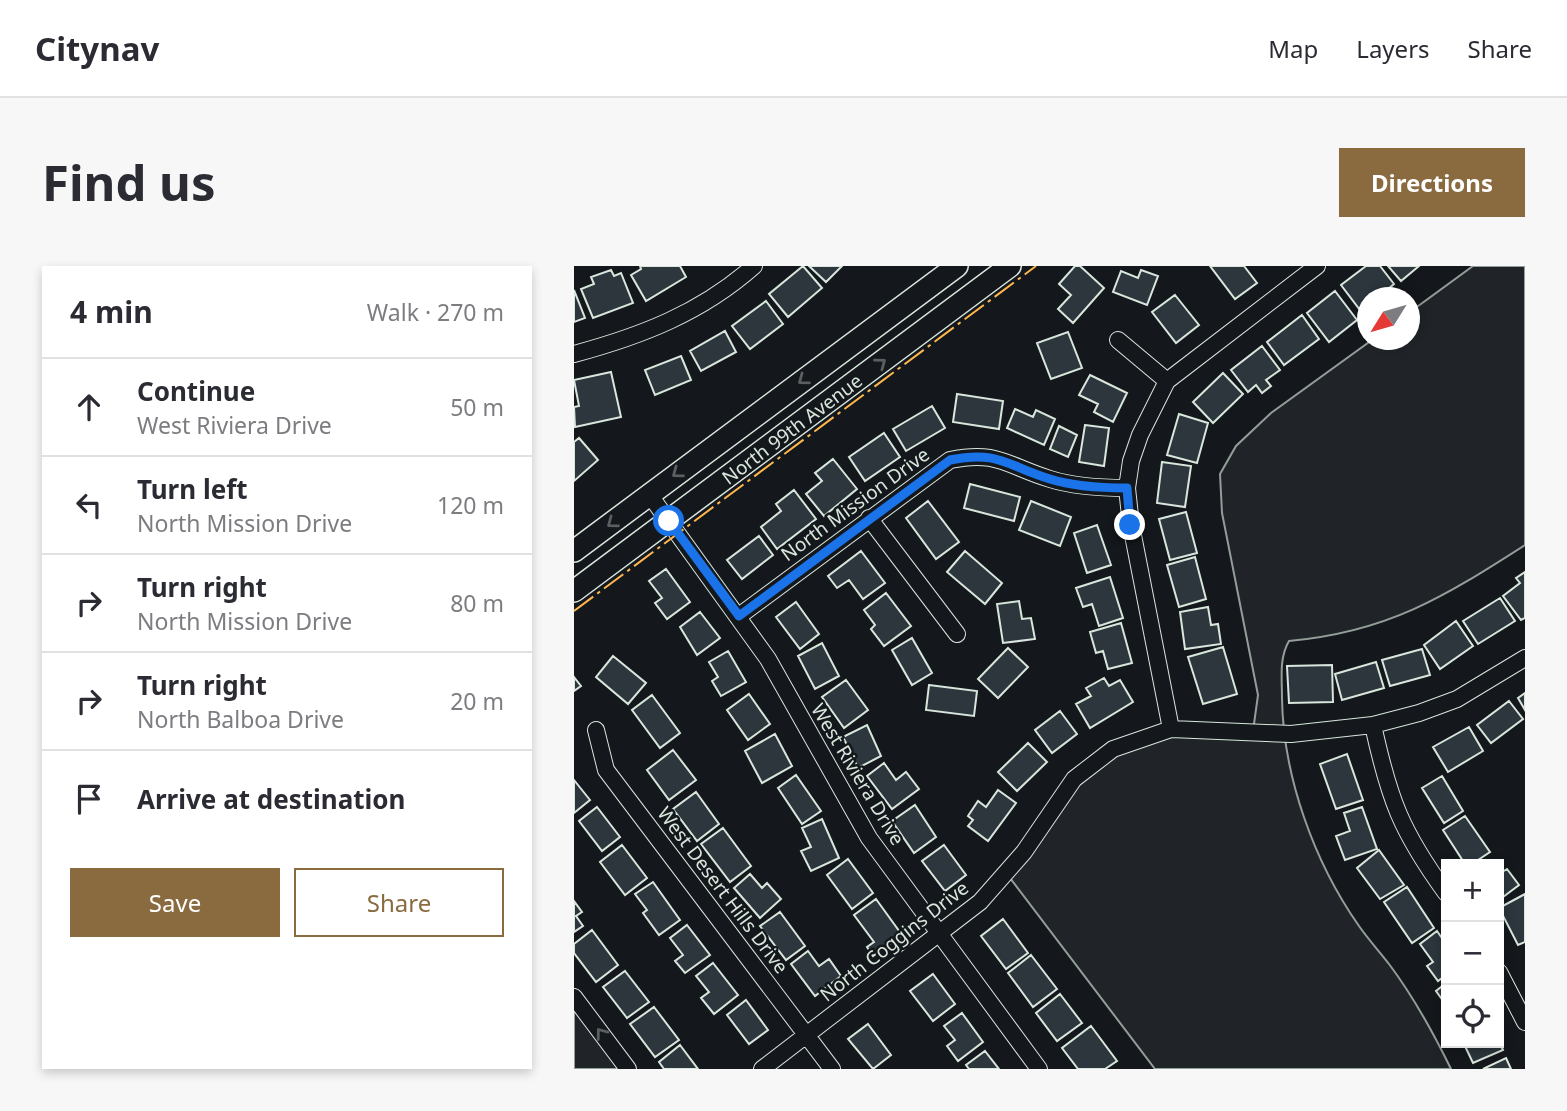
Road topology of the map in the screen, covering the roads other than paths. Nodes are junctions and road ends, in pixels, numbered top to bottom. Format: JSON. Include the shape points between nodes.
{"nodes":[{"id":1,"x":754,"y":266,"type":"edge"},
{"id":2,"x":957,"y":266,"type":"edge"},
{"id":3,"x":1010,"y":266,"type":"edge"},
{"id":4,"x":1317,"y":266,"type":"edge"},
{"id":5,"x":1297,"y":272,"type":"edge"},
{"id":6,"x":1118,"y":340,"type":"dead end"},
{"id":7,"x":574,"y":354,"type":"edge"},
{"id":8,"x":1167,"y":381,"type":"junction"},
{"id":9,"x":1127,"y":488,"type":"junction"},
{"id":10,"x":649,"y":494,"type":"junction"},
{"id":11,"x":869,"y":518,"type":"junction"},
{"id":12,"x":669,"y":521,"type":"junction"},
{"id":13,"x":574,"y":551,"type":"edge"},
{"id":14,"x":574,"y":591,"type":"edge"},
{"id":15,"x":739,"y":616,"type":"junction"},
{"id":16,"x":957,"y":634,"type":"dead end"},
{"id":17,"x":1525,"y":658,"type":"edge"},
{"id":18,"x":1373,"y":725,"type":"junction"},
{"id":19,"x":1171,"y":729,"type":"junction"},
{"id":20,"x":596,"y":730,"type":"dead end"},
{"id":21,"x":1441,"y":886,"type":"edge"},
{"id":22,"x":938,"y":936,"type":"junction"},
{"id":23,"x":1504,"y":982,"type":"edge"},
{"id":24,"x":574,"y":998,"type":"edge"},
{"id":25,"x":1525,"y":1022,"type":"edge"},
{"id":26,"x":807,"y":1035,"type":"junction"},
{"id":27,"x":628,"y":1069,"type":"edge"},
{"id":28,"x":762,"y":1069,"type":"edge"},
{"id":29,"x":832,"y":1069,"type":"edge"},
{"id":30,"x":1039,"y":1069,"type":"edge"}],
"edges":[{"from":1,"to":7,"type":"street","via":[[712,299],[664,324]]},
{"from":2,"to":10,"type":"main road","name":"North 99th Avenue","one_way":true},
{"from":12,"to":3,"type":"main road","name":"North 99th Avenue","one_way":true},
{"from":4,"to":5,"type":"street"},
{"from":5,"to":8,"type":"street"},
{"from":6,"to":8,"type":"street"},
{"from":8,"to":9,"type":"street","via":[[1140,435]]},
{"from":9,"to":11,"type":"street","name":"North Mission Drive","via":[[1051,479],[976,455],[950,460]]},
{"from":9,"to":19,"type":"street","via":[[1130,525]]},
{"from":10,"to":12,"type":"street","name":"West Riviera Drive"},
{"from":10,"to":13,"type":"main road","name":"North 99th Avenue","one_way":true},
{"from":11,"to":15,"type":"street","name":"North Mission Drive"},
{"from":11,"to":16,"type":"street"},
{"from":12,"to":14,"type":"main road","name":"North 99th Avenue"},
{"from":12,"to":15,"type":"street","name":"West Riviera Drive"},
{"from":15,"to":22,"type":"street","name":"West Riviera Drive","via":[[869,838]]},
{"from":17,"to":18,"type":"street","name":"North Coggins Drive","via":[[1457,699]]},
{"from":18,"to":19,"type":"street","name":"North Coggins Drive","via":[[1291,734]]},
{"from":18,"to":21,"type":"street","via":[[1397,815]]},
{"from":19,"to":22,"type":"street","name":"North Coggins Drive","via":[[1112,749],[1074,779],[1007,874]]},
{"from":20,"to":26,"type":"street","name":"West Desert Hills Drive","via":[[606,770]]},
{"from":22,"to":26,"type":"street","name":"North Coggins Drive"},
{"from":22,"to":30,"type":"street","name":"West Riviera Drive"},
{"from":23,"to":25,"type":"street"},
{"from":27,"to":24,"type":"street","one_way":true},
{"from":26,"to":28,"type":"street","name":"North Coggins Drive"},
{"from":26,"to":29,"type":"street","name":"West Desert Hills Drive"}]}
